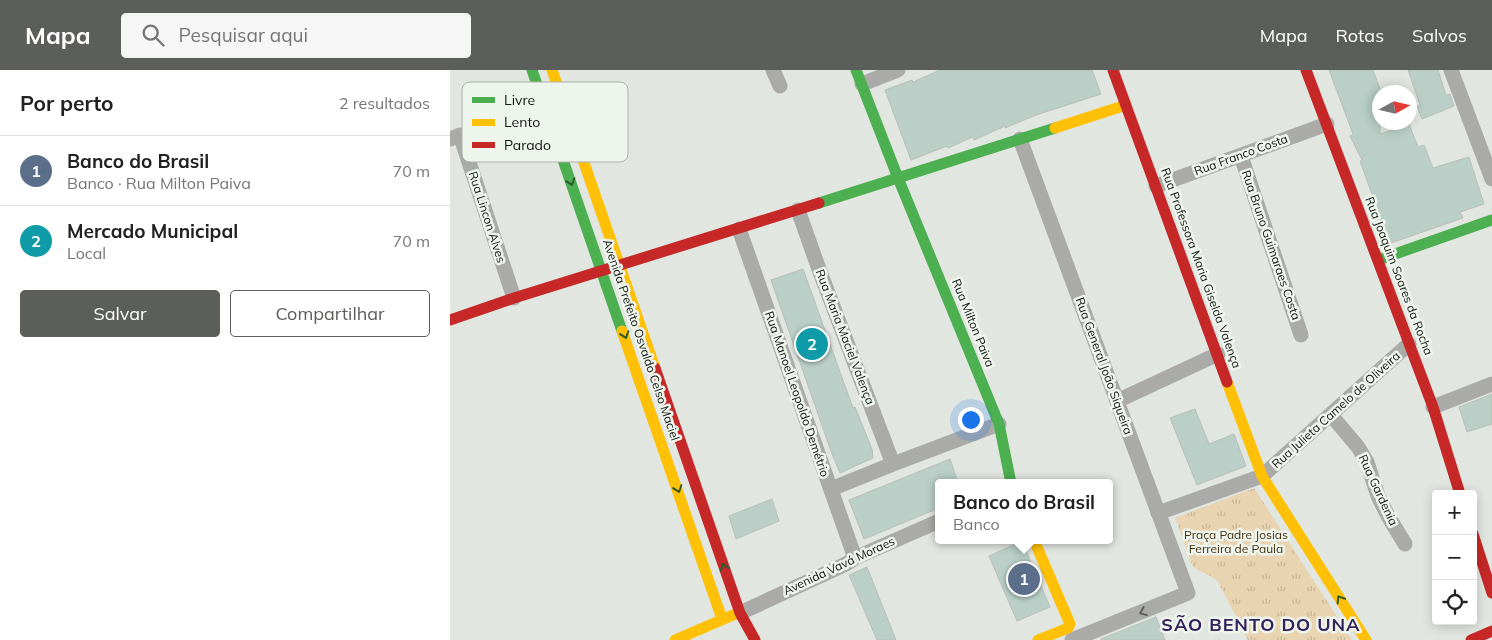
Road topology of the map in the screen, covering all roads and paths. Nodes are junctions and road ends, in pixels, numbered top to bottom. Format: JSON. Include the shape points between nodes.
{"nodes":[{"id":1,"x":532,"y":70,"type":"edge"},
{"id":2,"x":552,"y":70,"type":"edge"},
{"id":3,"x":773,"y":70,"type":"edge"},
{"id":4,"x":898,"y":70,"type":"edge"},
{"id":5,"x":1113,"y":70,"type":"edge"},
{"id":6,"x":1306,"y":70,"type":"edge"},
{"id":7,"x":1451,"y":70,"type":"edge"},
{"id":8,"x":859,"y":77,"type":"edge"},
{"id":9,"x":536,"y":82,"type":"edge"},
{"id":10,"x":556,"y":82,"type":"edge"},
{"id":11,"x":780,"y":86,"type":"dead end"},
{"id":12,"x":1126,"y":104,"type":"junction"},
{"id":13,"x":1327,"y":124,"type":"junction"},
{"id":14,"x":455,"y":137,"type":"edge"},
{"id":15,"x":1020,"y":139,"type":"junction"},
{"id":16,"x":462,"y":156,"type":"edge"},
{"id":17,"x":1241,"y":156,"type":"junction"},
{"id":18,"x":464,"y":162,"type":"edge"},
{"id":19,"x":564,"y":162,"type":"edge"},
{"id":20,"x":584,"y":162,"type":"edge"},
{"id":21,"x":898,"y":178,"type":"junction"},
{"id":22,"x":1492,"y":179,"type":"edge"},
{"id":23,"x":1156,"y":186,"type":"junction"},
{"id":24,"x":798,"y":210,"type":"junction"},
{"id":25,"x":1492,"y":220,"type":"edge"},
{"id":26,"x":739,"y":230,"type":"junction"},
{"id":27,"x":1378,"y":260,"type":"junction"},
{"id":28,"x":620,"y":266,"type":"junction"},
{"id":29,"x":603,"y":271,"type":"junction"},
{"id":30,"x":514,"y":298,"type":"junction"},
{"id":31,"x":450,"y":320,"type":"edge"},
{"id":32,"x":1301,"y":335,"type":"dead end"},
{"id":33,"x":1409,"y":344,"type":"junction"},
{"id":34,"x":1218,"y":354,"type":"junction"},
{"id":35,"x":1492,"y":384,"type":"edge"},
{"id":36,"x":1117,"y":401,"type":"junction"},
{"id":37,"x":1433,"y":407,"type":"junction"},
{"id":38,"x":1330,"y":415,"type":"junction"},
{"id":39,"x":999,"y":424,"type":"junction"},
{"id":40,"x":893,"y":464,"type":"junction"},
{"id":41,"x":1262,"y":476,"type":"junction"},
{"id":42,"x":1010,"y":479,"type":"edge"},
{"id":43,"x":831,"y":490,"type":"junction"},
{"id":44,"x":1459,"y":490,"type":"edge"},
{"id":45,"x":1158,"y":513,"type":"junction"},
{"id":46,"x":935,"y":523,"type":"edge"},
{"id":47,"x":1473,"y":535,"type":"edge"},
{"id":48,"x":1036,"y":544,"type":"edge"},
{"id":49,"x":1405,"y":544,"type":"dead end"},
{"id":50,"x":855,"y":558,"type":"junction"},
{"id":51,"x":1492,"y":593,"type":"edge"},
{"id":52,"x":740,"y":613,"type":"junction"},
{"id":53,"x":722,"y":619,"type":"junction"},
{"id":54,"x":1492,"y":631,"type":"edge"},
{"id":55,"x":1060,"y":636,"type":"edge"},
{"id":56,"x":674,"y":640,"type":"edge"},
{"id":57,"x":755,"y":640,"type":"edge"},
{"id":58,"x":1038,"y":640,"type":"edge"},
{"id":59,"x":1072,"y":640,"type":"edge"},
{"id":60,"x":1366,"y":640,"type":"edge"},
{"id":61,"x":1471,"y":640,"type":"edge"}],
"edges":[{"from":1,"to":9,"type":"street","name":"Avenida Prefeito Osvaldo Celso Maciel","one_way":true},
{"from":2,"to":10,"type":"street","name":"Avenida Prefeito Osvaldo Celso Maciel"},
{"from":3,"to":11,"type":"street"},
{"from":4,"to":8,"type":"street"},
{"from":5,"to":12,"type":"street","name":"Rua Professora Maria Giselda Valença"},
{"from":6,"to":13,"type":"street","name":"Rua Joaquim Soares da Rocha"},
{"from":7,"to":22,"type":"street"},
{"from":8,"to":21,"type":"street","name":"Rua Milton Paiva"},
{"from":12,"to":15,"type":"street"},
{"from":12,"to":23,"type":"street","name":"Rua Professora Maria Giselda Valença"},
{"from":13,"to":17,"type":"street","name":"Rua Franco Costa"},
{"from":13,"to":27,"type":"street","name":"Rua Joaquim Soares da Rocha"},
{"from":14,"to":16,"type":"street","name":"Rua Lincon Alves"},
{"from":15,"to":21,"type":"street"},
{"from":15,"to":36,"type":"street","name":"Rua General João Siqueira"},
{"from":17,"to":23,"type":"street","name":"Rua Franco Costa"},
{"from":17,"to":32,"type":"street","name":"Rua Bruno Guimaraes Costa"},
{"from":18,"to":30,"type":"street","name":"Rua Lincon Alves"},
{"from":19,"to":29,"type":"street","name":"Avenida Prefeito Osvaldo Celso Maciel","one_way":true},
{"from":20,"to":28,"type":"street","name":"Avenida Prefeito Osvaldo Celso Maciel"},
{"from":21,"to":24,"type":"street"},
{"from":21,"to":39,"type":"street","name":"Rua Milton Paiva"},
{"from":23,"to":34,"type":"street","name":"Rua Professora Maria Giselda Valença"},
{"from":24,"to":26,"type":"street"},
{"from":24,"to":40,"type":"street","name":"Rua Maria Maciel Valença"},
{"from":25,"to":27,"type":"street"},
{"from":26,"to":28,"type":"street"},
{"from":26,"to":43,"type":"street","name":"Rua Manoel Leopoldo Demétrio"},
{"from":27,"to":33,"type":"street","name":"Rua Joaquim Soares da Rocha"},
{"from":28,"to":29,"type":"street"},
{"from":52,"to":28,"type":"street","name":"Avenida Prefeito Osvaldo Celso Maciel","one_way":true},
{"from":29,"to":30,"type":"street"},
{"from":29,"to":53,"type":"street","name":"Avenida Prefeito Osvaldo Celso Maciel","one_way":true},
{"from":30,"to":31,"type":"street"},
{"from":33,"to":37,"type":"street","name":"Rua Joaquim Soares da Rocha"},
{"from":33,"to":38,"type":"street","name":"Rua Julieta Camelo de Oliveira"},
{"from":34,"to":36,"type":"street"},
{"from":34,"to":41,"type":"street","name":"Rua Professora Maria Giselda Valença"},
{"from":35,"to":37,"type":"street"},
{"from":36,"to":45,"type":"street","name":"Rua General João Siqueira"},
{"from":37,"to":44,"type":"street","name":"Rua Joaquim Soares da Rocha"},
{"from":38,"to":41,"type":"street","name":"Rua Julieta Camelo de Oliveira"},
{"from":38,"to":49,"type":"street","name":"Rua Gardenia","via":[[1367,462],[1381,502]]},
{"from":39,"to":40,"type":"street"},
{"from":39,"to":42,"type":"street","name":"Rua Milton Paiva"},
{"from":40,"to":43,"type":"street"},
{"from":41,"to":45,"type":"street"},
{"from":60,"to":41,"type":"street","one_way":true},
{"from":43,"to":50,"type":"street","name":"Rua Manoel Leopoldo Demétrio"},
{"from":45,"to":59,"type":"street","name":"Rua General João Siqueira","one_way":true,"via":[[1188,594]]},
{"from":46,"to":50,"type":"street","name":"Avenida Vavá Moraes"},
{"from":47,"to":51,"type":"street"},
{"from":48,"to":55,"type":"street","via":[[1070,624]]},
{"from":50,"to":52,"type":"street","name":"Avenida Vavá Moraes"},
{"from":52,"to":53,"type":"street"},
{"from":52,"to":57,"type":"street","name":"Avenida Prefeito Osvaldo Celso Maciel"},
{"from":53,"to":56,"type":"street"},
{"from":54,"to":61,"type":"street"},
{"from":55,"to":58,"type":"street"}]}
